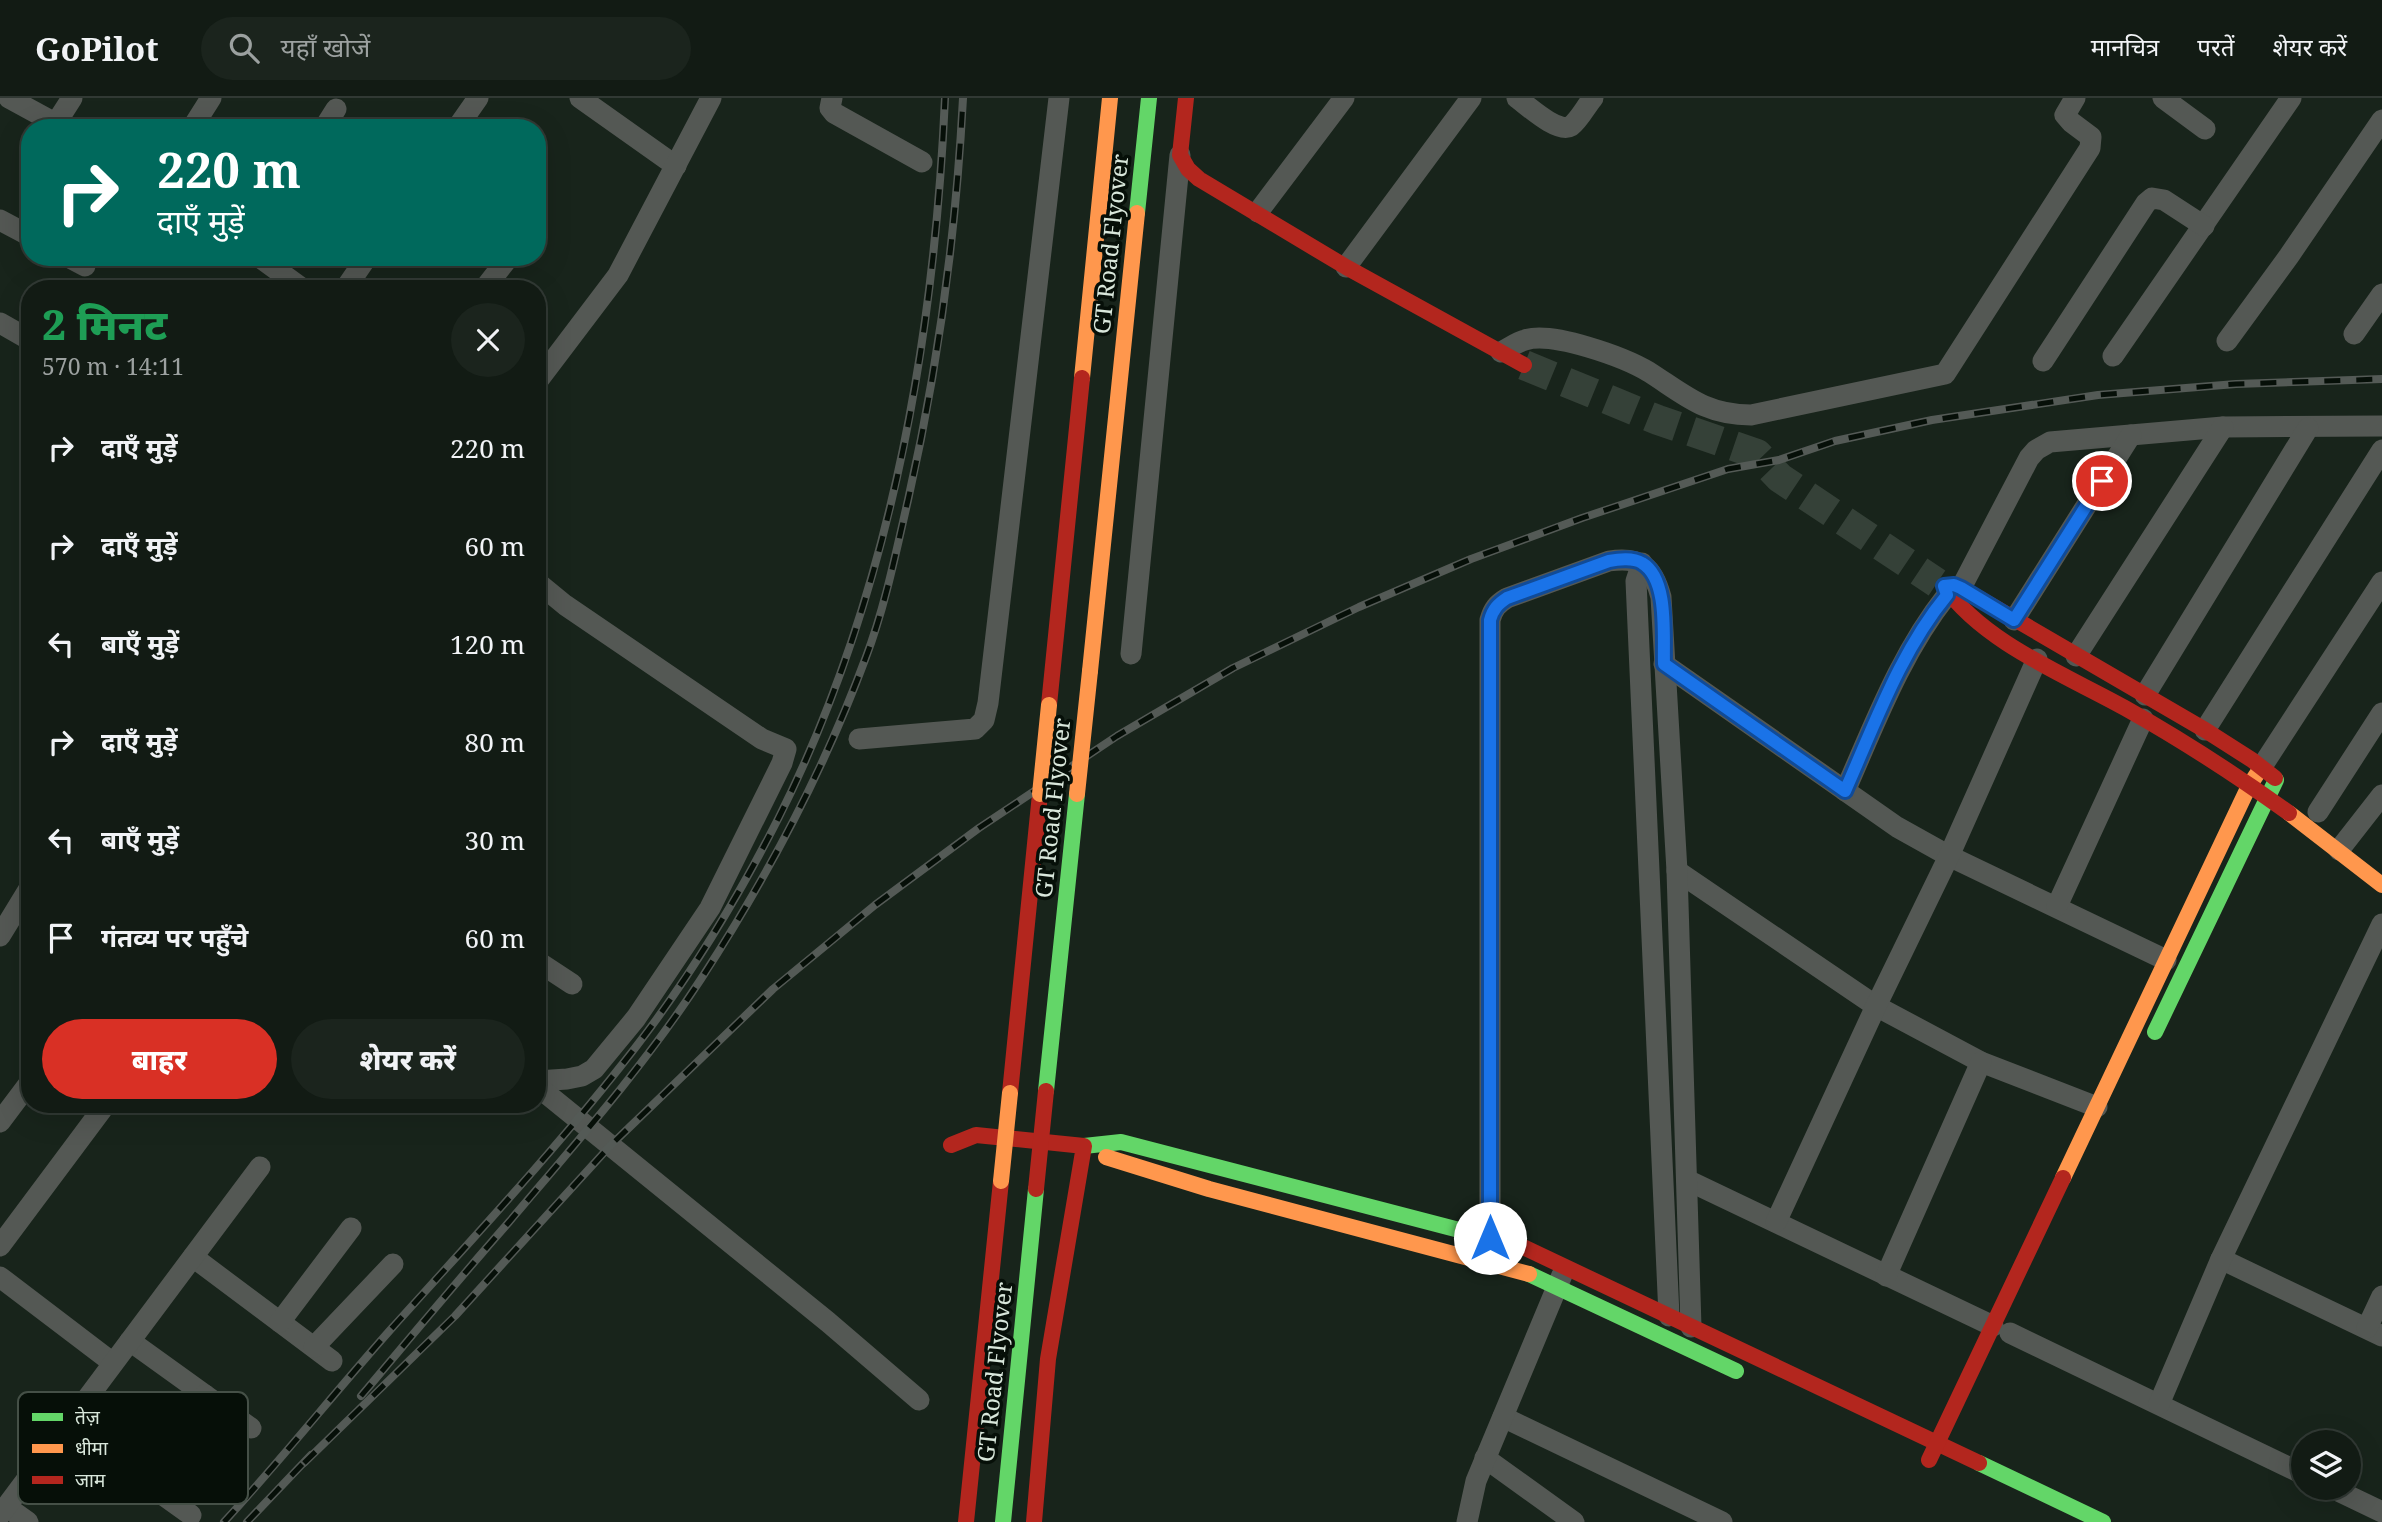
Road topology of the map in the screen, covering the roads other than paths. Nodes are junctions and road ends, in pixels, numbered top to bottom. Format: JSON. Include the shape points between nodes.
{"nodes":[{"id":1,"x":9,"y":98,"type":"edge"},
{"id":2,"x":72,"y":98,"type":"edge"},
{"id":3,"x":211,"y":98,"type":"edge"},
{"id":4,"x":478,"y":98,"type":"edge"},
{"id":5,"x":580,"y":98,"type":"edge"},
{"id":6,"x":711,"y":98,"type":"edge"},
{"id":7,"x":832,"y":98,"type":"edge"},
{"id":8,"x":1059,"y":98,"type":"edge"},
{"id":9,"x":1110,"y":98,"type":"edge"},
{"id":10,"x":1149,"y":98,"type":"edge"},
{"id":11,"x":1186,"y":98,"type":"edge"},
{"id":12,"x":1344,"y":98,"type":"edge"},
{"id":13,"x":1471,"y":98,"type":"edge"},
{"id":14,"x":1517,"y":98,"type":"edge"},
{"id":15,"x":1593,"y":98,"type":"edge"},
{"id":16,"x":2075,"y":98,"type":"edge"},
{"id":17,"x":2163,"y":98,"type":"edge"},
{"id":18,"x":2291,"y":98,"type":"edge"},
{"id":19,"x":336,"y":108,"type":"dead end"},
{"id":20,"x":49,"y":119,"type":"edge"},
{"id":21,"x":63,"y":119,"type":"edge"},
{"id":22,"x":198,"y":119,"type":"edge"},
{"id":23,"x":329,"y":119,"type":"edge"},
{"id":24,"x":463,"y":119,"type":"edge"},
{"id":25,"x":2382,"y":120,"type":"edge"},
{"id":26,"x":2206,"y":129,"type":"dead end"},
{"id":27,"x":1180,"y":155,"type":"junction"},
{"id":28,"x":922,"y":162,"type":"dead end"},
{"id":29,"x":676,"y":166,"type":"junction"},
{"id":30,"x":1258,"y":212,"type":"junction"},
{"id":31,"x":0,"y":219,"type":"edge"},
{"id":32,"x":2204,"y":226,"type":"junction"},
{"id":33,"x":21,"y":231,"type":"edge"},
{"id":34,"x":271,"y":266,"type":"edge"},
{"id":35,"x":502,"y":266,"type":"edge"},
{"id":36,"x":1346,"y":267,"type":"junction"},
{"id":37,"x":291,"y":280,"type":"edge"},
{"id":38,"x":491,"y":280,"type":"edge"},
{"id":39,"x":2382,"y":294,"type":"edge"},
{"id":40,"x":0,"y":323,"type":"edge"},
{"id":41,"x":2354,"y":334,"type":"dead end"},
{"id":42,"x":21,"y":335,"type":"edge"},
{"id":43,"x":2227,"y":341,"type":"dead end"},
{"id":44,"x":1501,"y":352,"type":"junction"},
{"id":45,"x":2113,"y":356,"type":"dead end"},
{"id":46,"x":2043,"y":361,"type":"dead end"},
{"id":47,"x":1524,"y":365,"type":"tunnel mouth"},
{"id":48,"x":546,"y":370,"type":"edge"},
{"id":49,"x":2382,"y":426,"type":"edge"},
{"id":50,"x":2223,"y":427,"type":"junction"},
{"id":51,"x":2308,"y":428,"type":"junction"},
{"id":52,"x":2131,"y":435,"type":"junction"},
{"id":53,"x":2382,"y":450,"type":"edge"},
{"id":54,"x":1642,"y":563,"type":"junction"},
{"id":55,"x":2382,"y":582,"type":"edge"},
{"id":56,"x":1947,"y":588,"type":"junction"},
{"id":57,"x":546,"y":589,"type":"edge"},
{"id":58,"x":2014,"y":620,"type":"junction"},
{"id":59,"x":1130,"y":654,"type":"dead end"},
{"id":60,"x":2076,"y":656,"type":"junction"},
{"id":61,"x":2036,"y":659,"type":"junction"},
{"id":62,"x":1664,"y":664,"type":"junction"},
{"id":63,"x":2145,"y":695,"type":"junction"},
{"id":64,"x":2382,"y":713,"type":"edge"},
{"id":65,"x":2143,"y":719,"type":"junction"},
{"id":66,"x":2205,"y":730,"type":"junction"},
{"id":67,"x":859,"y":739,"type":"dead end"},
{"id":68,"x":2268,"y":780,"type":"junction"},
{"id":69,"x":1845,"y":791,"type":"junction"},
{"id":70,"x":2382,"y":795,"type":"edge"},
{"id":71,"x":2267,"y":798,"type":"junction"},
{"id":72,"x":2335,"y":828,"type":"junction"},
{"id":73,"x":1949,"y":856,"type":"junction"},
{"id":74,"x":1678,"y":871,"type":"junction"},
{"id":75,"x":2382,"y":885,"type":"edge"},
{"id":76,"x":21,"y":902,"type":"edge"},
{"id":77,"x":2057,"y":906,"type":"junction"},
{"id":78,"x":2382,"y":924,"type":"edge"},
{"id":79,"x":0,"y":936,"type":"edge"},
{"id":80,"x":2166,"y":960,"type":"junction"},
{"id":81,"x":546,"y":967,"type":"edge"},
{"id":82,"x":572,"y":984,"type":"dead end"},
{"id":83,"x":1876,"y":1006,"type":"junction"},
{"id":84,"x":2148,"y":1047,"type":"dead end"},
{"id":85,"x":1981,"y":1062,"type":"junction"},
{"id":86,"x":546,"y":1082,"type":"edge"},
{"id":87,"x":546,"y":1091,"type":"edge"},
{"id":88,"x":21,"y":1094,"type":"edge"},
{"id":89,"x":2096,"y":1107,"type":"junction"},
{"id":90,"x":99,"y":1113,"type":"edge"},
{"id":91,"x":0,"y":1122,"type":"edge"},
{"id":92,"x":951,"y":1145,"type":"dead end"},
{"id":93,"x":1084,"y":1146,"type":"junction"},
{"id":94,"x":260,"y":1167,"type":"dead end"},
{"id":95,"x":1687,"y":1180,"type":"junction"},
{"id":96,"x":1776,"y":1222,"type":"junction"},
{"id":97,"x":351,"y":1228,"type":"dead end"},
{"id":98,"x":1490,"y":1238,"type":"junction"},
{"id":99,"x":0,"y":1246,"type":"edge"},
{"id":100,"x":193,"y":1256,"type":"junction"},
{"id":101,"x":2221,"y":1259,"type":"junction"},
{"id":102,"x":393,"y":1264,"type":"dead end"},
{"id":103,"x":1565,"y":1267,"type":"junction"},
{"id":104,"x":1886,"y":1276,"type":"junction"},
{"id":105,"x":0,"y":1278,"type":"edge"},
{"id":106,"x":1557,"y":1287,"type":"junction"},
{"id":107,"x":2382,"y":1296,"type":"edge"},
{"id":108,"x":1669,"y":1316,"type":"junction"},
{"id":109,"x":280,"y":1322,"type":"junction"},
{"id":110,"x":1691,"y":1327,"type":"junction"},
{"id":111,"x":2006,"y":1331,"type":"junction"},
{"id":112,"x":2374,"y":1332,"type":"edge"},
{"id":113,"x":130,"y":1341,"type":"junction"},
{"id":114,"x":314,"y":1347,"type":"junction"},
{"id":115,"x":332,"y":1361,"type":"dead end"},
{"id":116,"x":113,"y":1363,"type":"junction"},
{"id":117,"x":1745,"y":1375,"type":"dead end"},
{"id":118,"x":92,"y":1392,"type":"edge"},
{"id":119,"x":201,"y":1392,"type":"edge"},
{"id":120,"x":919,"y":1400,"type":"dead end"},
{"id":121,"x":2159,"y":1404,"type":"junction"},
{"id":122,"x":1503,"y":1417,"type":"junction"},
{"id":123,"x":248,"y":1426,"type":"edge"},
{"id":124,"x":251,"y":1428,"type":"dead end"},
{"id":125,"x":1937,"y":1443,"type":"junction"},
{"id":126,"x":1956,"y":1445,"type":"junction"},
{"id":127,"x":1485,"y":1458,"type":"junction"},
{"id":128,"x":2291,"y":1468,"type":"edge"},
{"id":129,"x":18,"y":1491,"type":"edge"},
{"id":130,"x":2357,"y":1500,"type":"edge"},
{"id":131,"x":177,"y":1504,"type":"edge"},
{"id":132,"x":3,"y":1511,"type":"edge"},
{"id":133,"x":2382,"y":1512,"type":"edge"},
{"id":134,"x":191,"y":1514,"type":"dead end"},
{"id":135,"x":28,"y":1522,"type":"edge"},
{"id":136,"x":967,"y":1522,"type":"edge"},
{"id":137,"x":1003,"y":1522,"type":"edge"},
{"id":138,"x":1034,"y":1522,"type":"edge"},
{"id":139,"x":1467,"y":1522,"type":"edge"},
{"id":140,"x":1574,"y":1522,"type":"edge"},
{"id":141,"x":1722,"y":1522,"type":"edge"},
{"id":142,"x":2103,"y":1522,"type":"edge"}],
"edges":[{"from":1,"to":20,"type":"street"},
{"from":2,"to":21,"type":"street"},
{"from":3,"to":22,"type":"street"},
{"from":4,"to":24,"type":"street"},
{"from":5,"to":29,"type":"street"},
{"from":6,"to":29,"type":"street"},
{"from":7,"to":28,"type":"street","via":[[830,108],[835,113]]},
{"from":8,"to":67,"type":"street","via":[[984,720],[975,729]]},
{"from":9,"to":136,"type":"main road","name":"GT Road Flyover","bridge":true},
{"from":10,"to":137,"type":"main road","name":"GT Road Flyover","bridge":true},
{"from":11,"to":27,"type":"main road"},
{"from":12,"to":30,"type":"street"},
{"from":13,"to":36,"type":"street"},
{"from":14,"to":15,"type":"street","via":[[1564,128],[1570,127]]},
{"from":16,"to":44,"type":"street","via":[[2066,115],[2091,137],[2090,148],[1945,374],[1751,415],[1730,415],[1697,403],[1621,358],[1588,347],[1534,338]]},
{"from":17,"to":26,"type":"street"},
{"from":18,"to":32,"type":"street"},
{"from":19,"to":23,"type":"street"},
{"from":25,"to":43,"type":"street"},
{"from":27,"to":30,"type":"main road","via":[[1199,179]]},
{"from":27,"to":59,"type":"street"},
{"from":29,"to":48,"type":"street","via":[[613,283]]},
{"from":30,"to":36,"type":"main road"},
{"from":31,"to":33,"type":"street"},
{"from":32,"to":45,"type":"street"},
{"from":32,"to":46,"type":"street","via":[[2164,200],[2152,198],[2146,203]]},
{"from":34,"to":37,"type":"street"},
{"from":35,"to":38,"type":"street"},
{"from":36,"to":44,"type":"main road"},
{"from":39,"to":41,"type":"street"},
{"from":40,"to":42,"type":"street"},
{"from":44,"to":47,"type":"main road"},
{"from":49,"to":51,"type":"street"},
{"from":50,"to":51,"type":"street"},
{"from":50,"to":52,"type":"street"},
{"from":50,"to":60,"type":"street"},
{"from":51,"to":63,"type":"street"},
{"from":52,"to":56,"type":"street","via":[[2050,442],[2036,450]]},
{"from":52,"to":58,"type":"street"},
{"from":53,"to":66,"type":"street"},
{"from":54,"to":62,"type":"street","via":[[1656,578],[1661,597]]},
{"from":54,"to":98,"type":"street","via":[[1609,561],[1507,598],[1490,620]]},
{"from":54,"to":108,"type":"street","via":[[1636,582]]},
{"from":55,"to":68,"type":"street"},
{"from":56,"to":58,"type":"main road"},
{"from":56,"to":61,"type":"main road","via":[[1972,617]]},
{"from":56,"to":69,"type":"street","via":[[1904,660]]},
{"from":57,"to":86,"type":"street","via":[[762,738],[786,749],[710,908],[636,1018],[594,1069]]},
{"from":58,"to":60,"type":"main road"},
{"from":60,"to":63,"type":"main road"},
{"from":61,"to":65,"type":"main road"},
{"from":61,"to":73,"type":"street"},
{"from":62,"to":69,"type":"street"},
{"from":62,"to":74,"type":"street"},
{"from":63,"to":66,"type":"main road"},
{"from":64,"to":72,"type":"street"},
{"from":65,"to":68,"type":"main road","via":[[2210,759]]},
{"from":65,"to":77,"type":"street"},
{"from":66,"to":68,"type":"main road"},
{"from":68,"to":71,"type":"main road"},
{"from":68,"to":80,"type":"main road"},
{"from":69,"to":73,"type":"street"},
{"from":70,"to":72,"type":"street"},
{"from":71,"to":72,"type":"main road"},
{"from":71,"to":84,"type":"main road"},
{"from":72,"to":75,"type":"main road"},
{"from":73,"to":77,"type":"street"},
{"from":73,"to":83,"type":"street"},
{"from":74,"to":83,"type":"street"},
{"from":74,"to":95,"type":"street"},
{"from":76,"to":79,"type":"street"},
{"from":77,"to":80,"type":"street"},
{"from":78,"to":101,"type":"street"},
{"from":80,"to":89,"type":"main road"},
{"from":81,"to":82,"type":"street"},
{"from":83,"to":85,"type":"street"},
{"from":83,"to":96,"type":"street"},
{"from":85,"to":89,"type":"street"},
{"from":85,"to":104,"type":"street"},
{"from":87,"to":120,"type":"street"},
{"from":88,"to":91,"type":"street"},
{"from":89,"to":111,"type":"main road"},
{"from":90,"to":99,"type":"street"},
{"from":92,"to":93,"type":"main road","via":[[976,1135]]},
{"from":93,"to":98,"type":"main road","via":[[1121,1142]]},
{"from":93,"to":106,"type":"main road","via":[[1143,1170],[1523,1271]]},
{"from":93,"to":138,"type":"main road","via":[[1048,1359]]},
{"from":94,"to":100,"type":"street"},
{"from":95,"to":96,"type":"street"},
{"from":95,"to":110,"type":"street"},
{"from":96,"to":104,"type":"street"},
{"from":97,"to":109,"type":"street"},
{"from":98,"to":103,"type":"main road","via":[[1521,1246]]},
{"from":100,"to":109,"type":"street"},
{"from":100,"to":113,"type":"street"},
{"from":101,"to":112,"type":"street"},
{"from":101,"to":121,"type":"street"},
{"from":102,"to":114,"type":"street"},
{"from":103,"to":106,"type":"street"},
{"from":103,"to":108,"type":"main road"},
{"from":104,"to":111,"type":"street"},
{"from":105,"to":116,"type":"street"},
{"from":106,"to":117,"type":"main road"},
{"from":106,"to":122,"type":"street"},
{"from":107,"to":112,"type":"street"},
{"from":108,"to":110,"type":"main road"},
{"from":109,"to":114,"type":"street"},
{"from":110,"to":125,"type":"main road"},
{"from":111,"to":121,"type":"street"},
{"from":111,"to":125,"type":"main road"},
{"from":113,"to":116,"type":"street"},
{"from":113,"to":119,"type":"street"},
{"from":114,"to":115,"type":"street"},
{"from":116,"to":118,"type":"street"},
{"from":121,"to":128,"type":"street"},
{"from":122,"to":127,"type":"street"},
{"from":122,"to":141,"type":"street"},
{"from":123,"to":124,"type":"street"},
{"from":125,"to":126,"type":"main road"},
{"from":125,"to":126,"type":"main road","via":[[1922,1458],[1945,1468]]},
{"from":126,"to":142,"type":"main road"},
{"from":127,"to":139,"type":"street"},
{"from":127,"to":140,"type":"street"},
{"from":129,"to":132,"type":"street"},
{"from":130,"to":133,"type":"street"},
{"from":131,"to":134,"type":"street"},
{"from":132,"to":135,"type":"street"}]}
